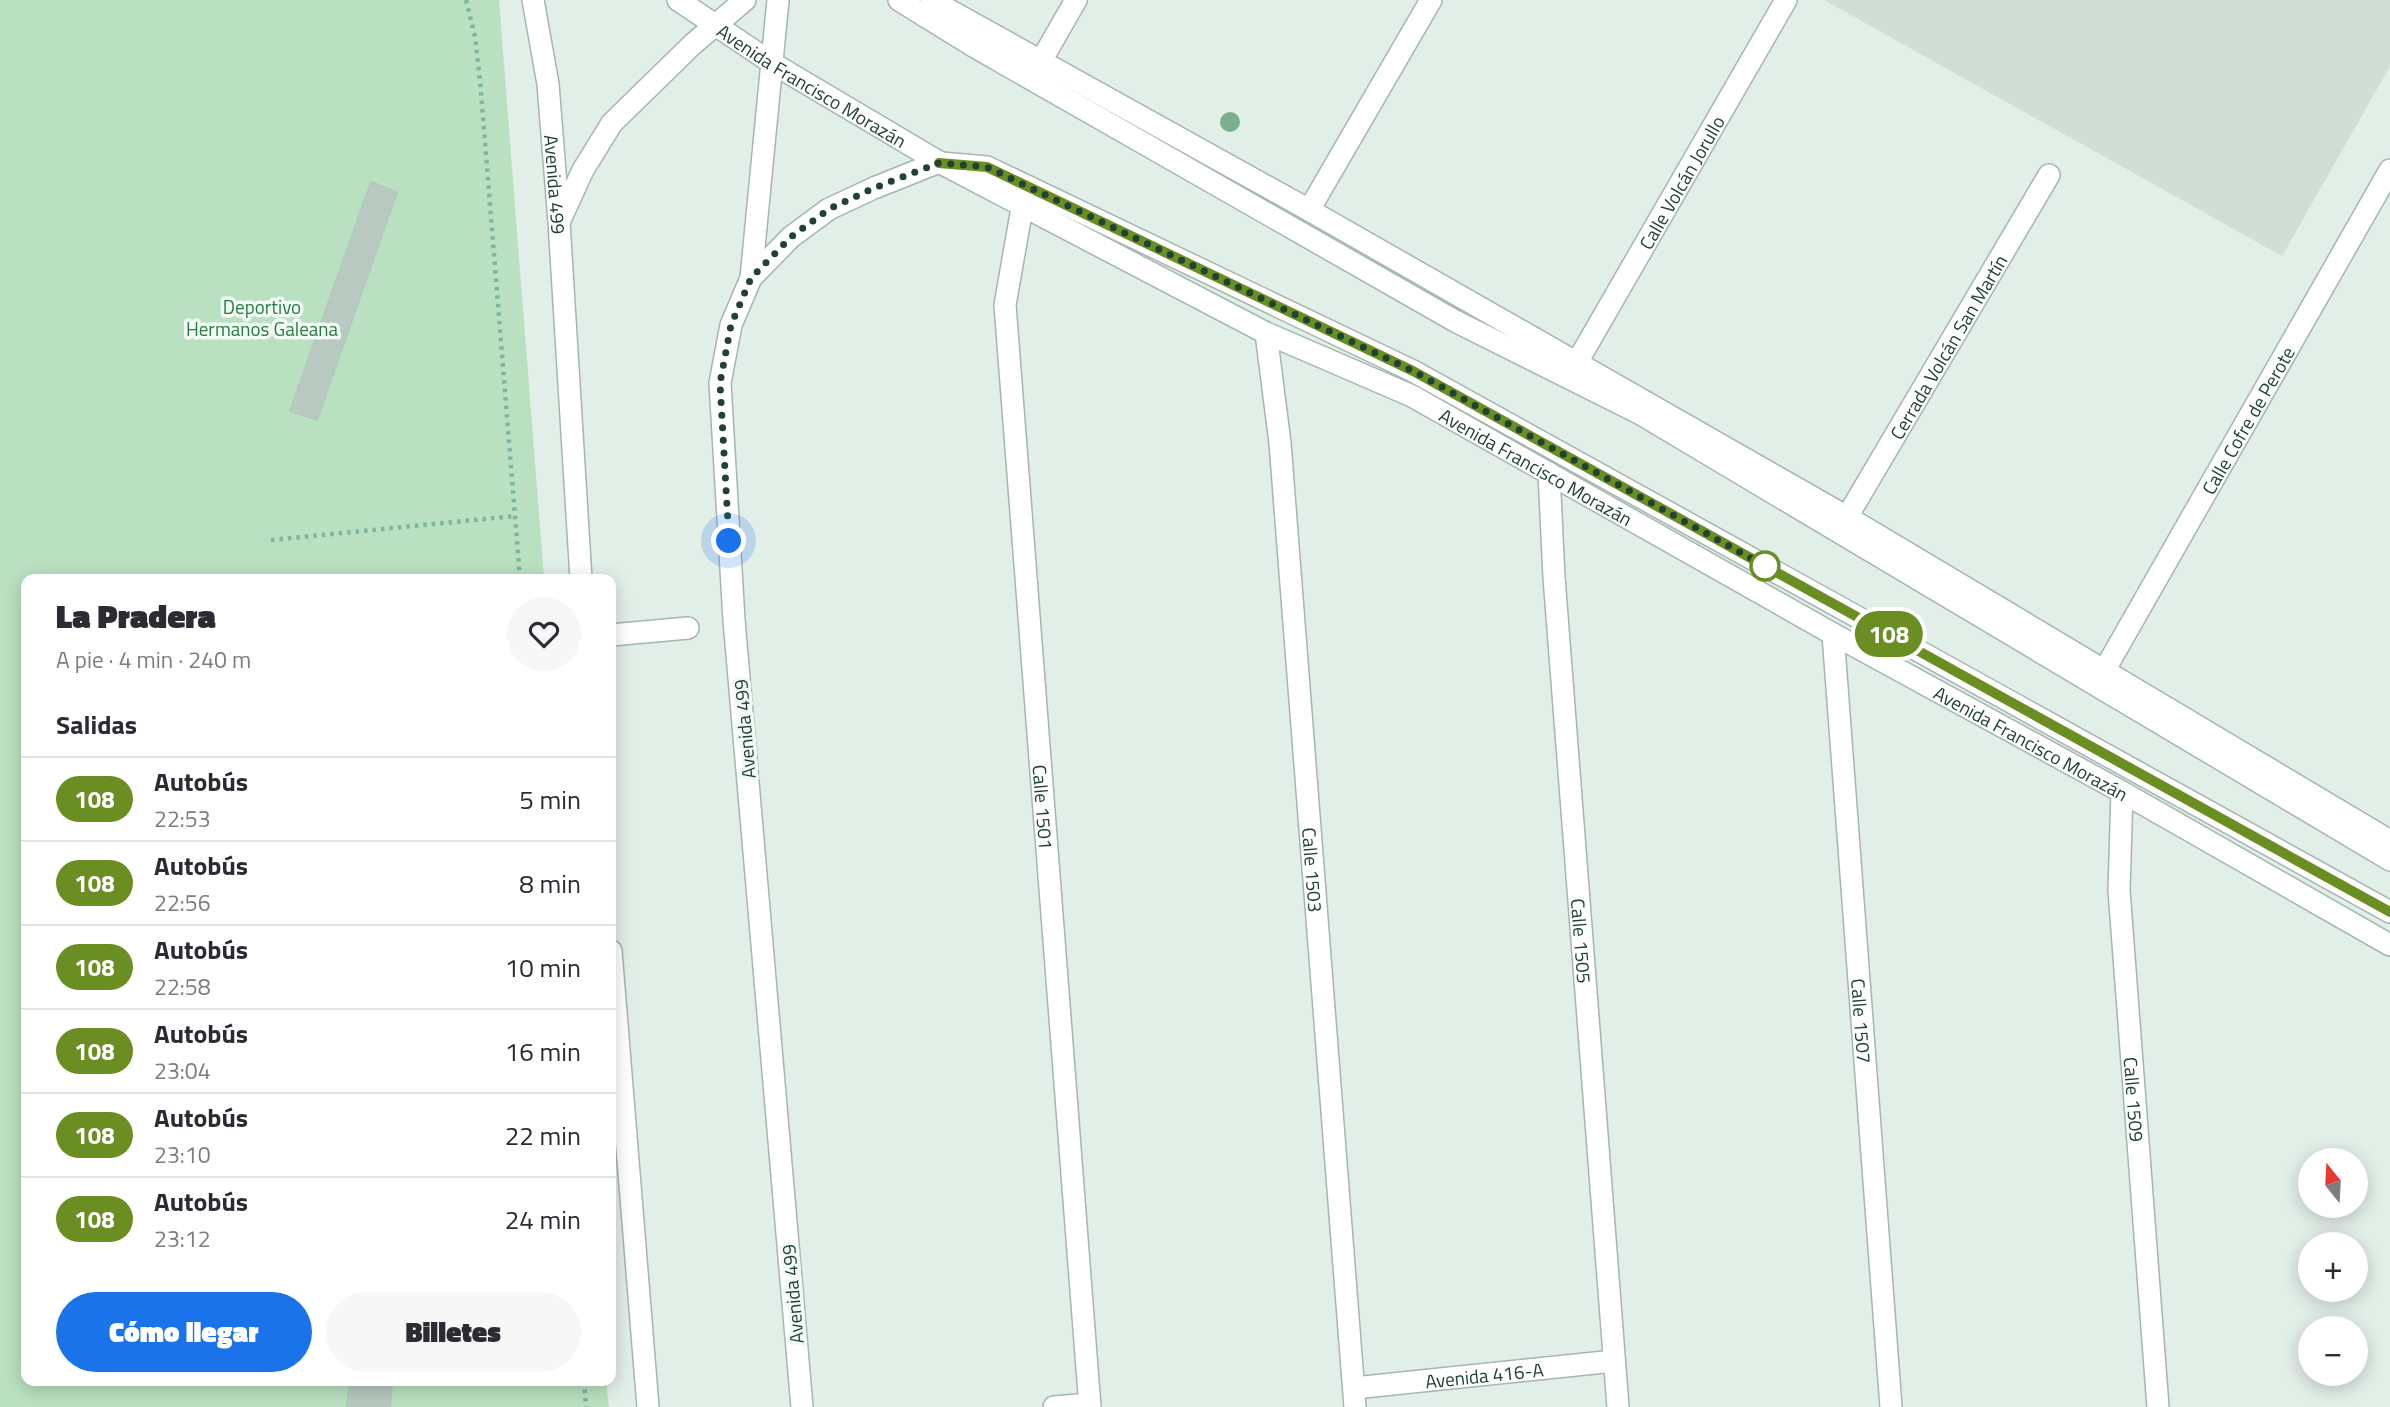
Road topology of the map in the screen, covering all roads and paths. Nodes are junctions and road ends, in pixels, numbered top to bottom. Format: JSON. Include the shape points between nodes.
{"nodes":[{"id":1,"x":466,"y":0,"type":"edge"},
{"id":2,"x":533,"y":0,"type":"edge"},
{"id":3,"x":678,"y":0,"type":"edge"},
{"id":4,"x":745,"y":0,"type":"edge"},
{"id":5,"x":778,"y":0,"type":"edge"},
{"id":6,"x":899,"y":0,"type":"edge"},
{"id":7,"x":931,"y":0,"type":"edge"},
{"id":8,"x":1076,"y":0,"type":"edge"},
{"id":9,"x":1431,"y":0,"type":"edge"},
{"id":10,"x":1786,"y":0,"type":"edge"},
{"id":11,"x":715,"y":25,"type":"junction"},
{"id":12,"x":1041,"y":61,"type":"junction"},
{"id":13,"x":772,"y":63,"type":"junction"},
{"id":14,"x":939,"y":163,"type":"junction"},
{"id":15,"x":2390,"y":170,"type":"edge"},
{"id":16,"x":2049,"y":175,"type":"dead end"},
{"id":17,"x":1022,"y":208,"type":"junction"},
{"id":18,"x":1309,"y":210,"type":"junction"},
{"id":19,"x":559,"y":222,"type":"junction"},
{"id":20,"x":751,"y":278,"type":"junction"},
{"id":21,"x":1266,"y":333,"type":"junction"},
{"id":22,"x":1576,"y":364,"type":"junction"},
{"id":23,"x":1549,"y":473,"type":"junction"},
{"id":24,"x":515,"y":516,"type":"junction"},
{"id":25,"x":1847,"y":517,"type":"junction"},
{"id":26,"x":271,"y":540,"type":"dead end"},
{"id":27,"x":520,"y":574,"type":"edge"},
{"id":28,"x":581,"y":574,"type":"edge"},
{"id":29,"x":688,"y":628,"type":"dead end"},
{"id":30,"x":1833,"y":634,"type":"junction"},
{"id":31,"x":616,"y":635,"type":"edge"},
{"id":32,"x":2104,"y":671,"type":"junction"},
{"id":33,"x":2122,"y":792,"type":"junction"},
{"id":34,"x":2389,"y":837,"type":"edge"},
{"id":35,"x":2390,"y":860,"type":"edge"},
{"id":36,"x":2390,"y":912,"type":"edge"},
{"id":37,"x":2390,"y":945,"type":"edge"},
{"id":38,"x":616,"y":1013,"type":"edge"},
{"id":39,"x":1614,"y":1360,"type":"junction"},
{"id":40,"x":584,"y":1386,"type":"edge"},
{"id":41,"x":1355,"y":1397,"type":"edge"},
{"id":42,"x":1090,"y":1406,"type":"edge"},
{"id":43,"x":586,"y":1407,"type":"edge"},
{"id":44,"x":648,"y":1407,"type":"edge"},
{"id":45,"x":802,"y":1407,"type":"edge"},
{"id":46,"x":1054,"y":1407,"type":"edge"},
{"id":47,"x":1618,"y":1407,"type":"edge"},
{"id":48,"x":1891,"y":1407,"type":"edge"},
{"id":49,"x":2158,"y":1407,"type":"edge"}],
"edges":[{"from":1,"to":24,"type":"path","via":[[480,79]]},
{"from":2,"to":19,"type":"street","name":"Avenida 499","via":[[548,84]]},
{"from":3,"to":11,"type":"street","name":"Avenida Francisco Morazán"},
{"from":4,"to":11,"type":"street"},
{"from":5,"to":13,"type":"street"},
{"from":6,"to":35,"type":"street","via":[[1455,321],[1639,413]]},
{"from":7,"to":12,"type":"street"},
{"from":8,"to":12,"type":"street"},
{"from":9,"to":18,"type":"street"},
{"from":10,"to":22,"type":"street","name":"Calle Volcán Jorullo"},
{"from":11,"to":13,"type":"street","name":"Avenida Francisco Morazán"},
{"from":11,"to":19,"type":"street","via":[[612,123]]},
{"from":12,"to":18,"type":"street"},
{"from":13,"to":14,"type":"street","name":"Avenida Francisco Morazán"},
{"from":13,"to":20,"type":"street"},
{"from":14,"to":17,"type":"street","name":"Avenida Francisco Morazán"},
{"from":14,"to":20,"type":"street","name":"Avenida 499","via":[[829,209],[791,237]]},
{"from":14,"to":36,"type":"street","via":[[987,167],[1413,371]]},
{"from":15,"to":32,"type":"street","name":"Calle Cofre de Perote"},
{"from":16,"to":25,"type":"street","name":"Cerrada Volcán San Martín"},
{"from":17,"to":21,"type":"street","name":"Avenida Francisco Morazán"},
{"from":17,"to":42,"type":"street","name":"Calle 1501","via":[[1005,305]]},
{"from":18,"to":22,"type":"street"},
{"from":19,"to":28,"type":"street","name":"Avenida 499"},
{"from":20,"to":45,"type":"street","name":"Avenida 499","via":[[731,325],[720,383],[734,620]]},
{"from":21,"to":23,"type":"street","name":"Avenida Francisco Morazán","via":[[1412,396]]},
{"from":21,"to":41,"type":"street","name":"Calle 1503","via":[[1280,443]]},
{"from":22,"to":25,"type":"street"},
{"from":23,"to":30,"type":"street","name":"Avenida Francisco Morazán"},
{"from":23,"to":39,"type":"street","name":"Calle 1505"},
{"from":24,"to":26,"type":"path"},
{"from":24,"to":27,"type":"path"},
{"from":25,"to":32,"type":"street"},
{"from":29,"to":31,"type":"street"},
{"from":30,"to":33,"type":"street","name":"Avenida Francisco Morazán"},
{"from":30,"to":48,"type":"street","name":"Calle 1507"},
{"from":32,"to":34,"type":"street"},
{"from":33,"to":37,"type":"street","name":"Avenida Francisco Morazán"},
{"from":33,"to":49,"type":"street","name":"Calle 1509","via":[[2119,890]]},
{"from":38,"to":44,"type":"street"},
{"from":39,"to":41,"type":"street","name":"Avenida 416-A"},
{"from":39,"to":47,"type":"street","name":"Calle 1505"},
{"from":40,"to":43,"type":"path"},
{"from":42,"to":46,"type":"street"}]}
